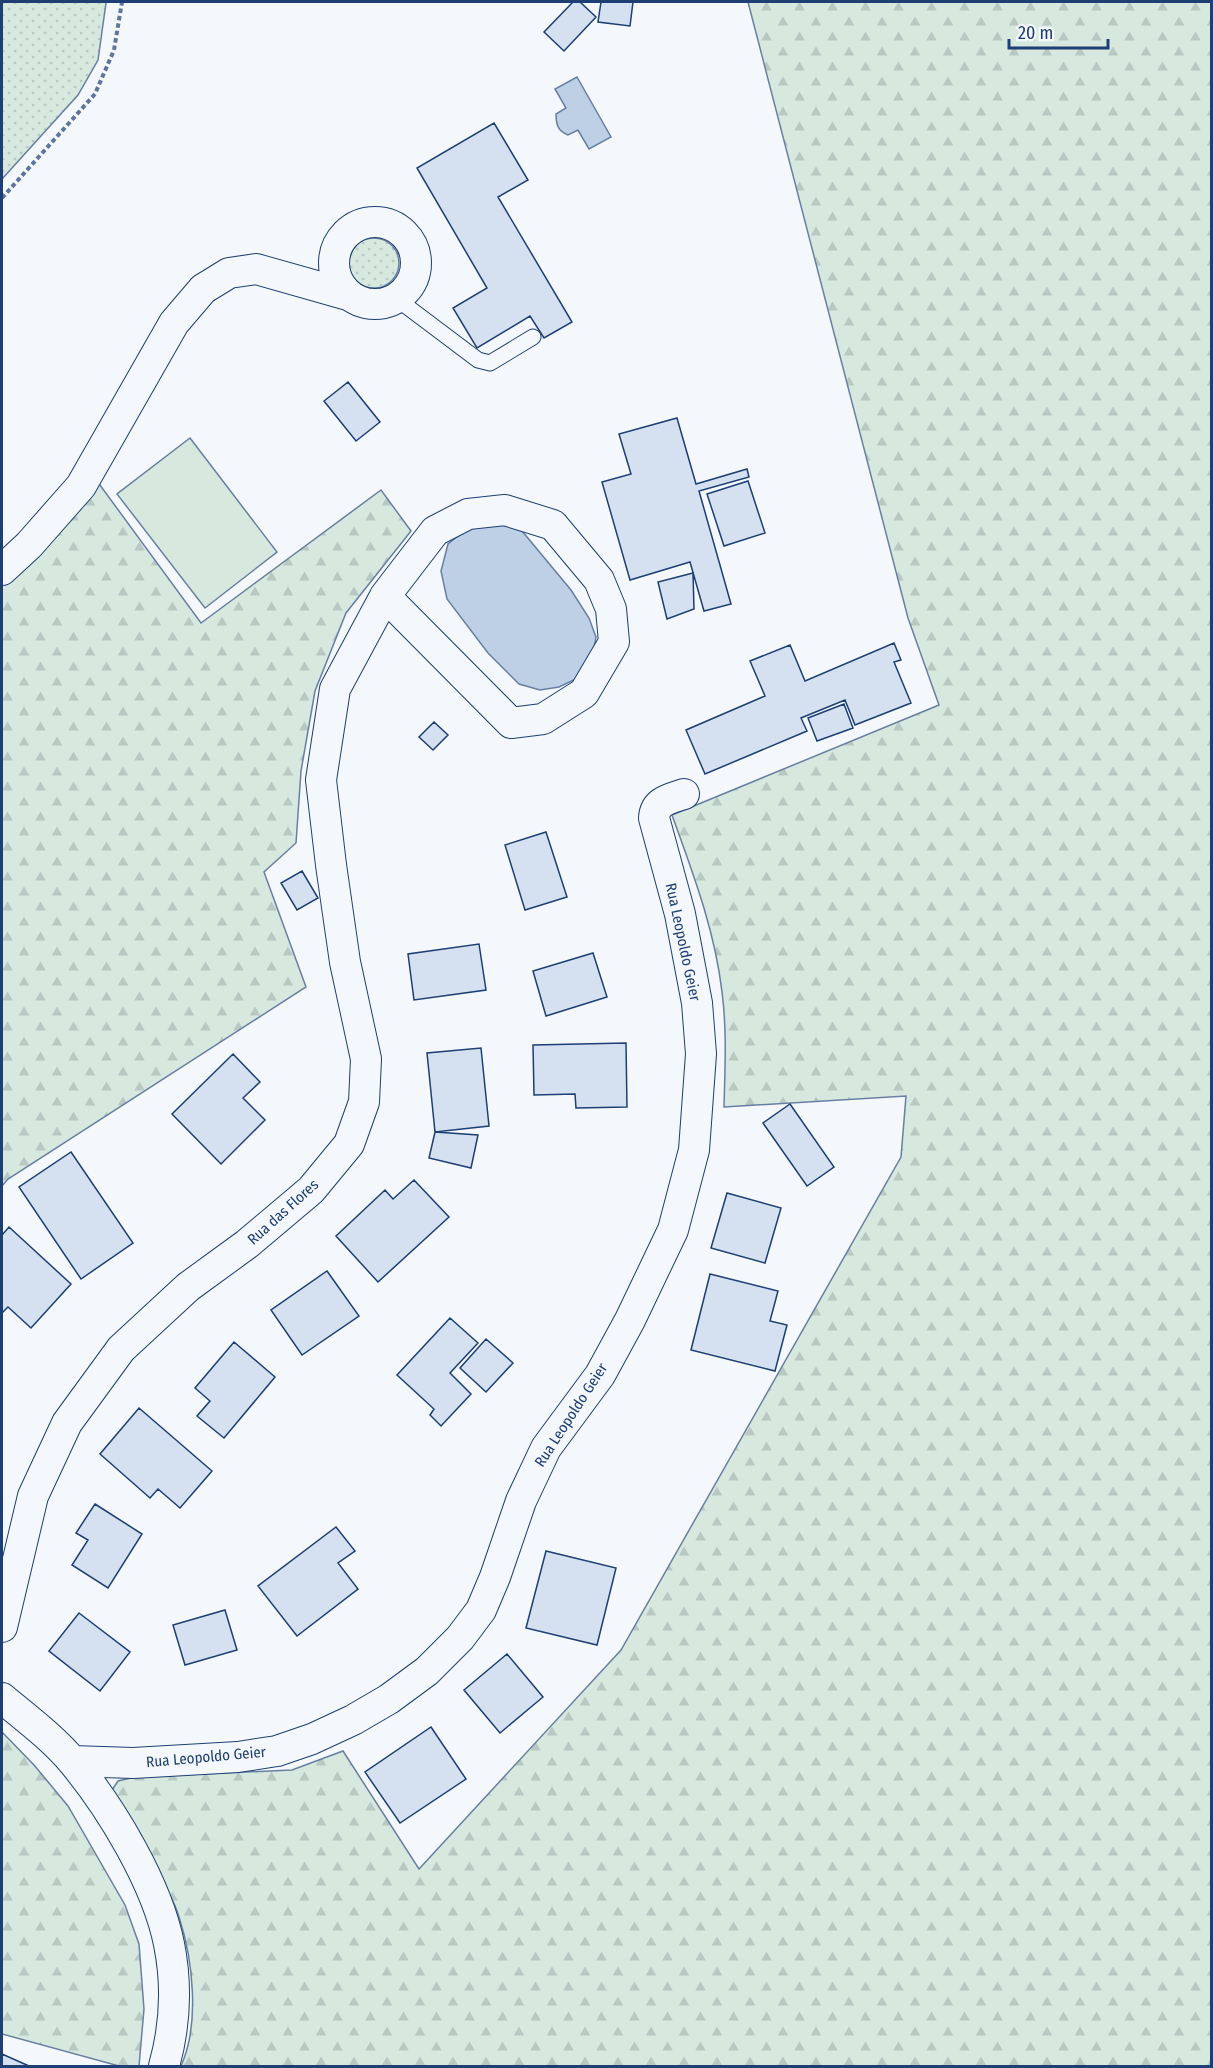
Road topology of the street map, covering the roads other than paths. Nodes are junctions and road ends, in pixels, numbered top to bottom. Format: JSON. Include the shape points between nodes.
{"nodes":[{"id":1,"x":333,"y":260,"type":"junction"},
{"id":2,"x":295,"y":280,"type":"junction"},
{"id":3,"x":348,"y":295,"type":"junction"},
{"id":4,"x":397,"y":298,"type":"junction"},
{"id":5,"x":533,"y":337,"type":"dead end"},
{"id":6,"x":2,"y":570,"type":"edge"},
{"id":7,"x":384,"y":596,"type":"junction"},
{"id":8,"x":684,"y":794,"type":"dead end"},
{"id":9,"x":2,"y":1627,"type":"edge"},
{"id":10,"x":2,"y":1698,"type":"edge"},
{"id":11,"x":72,"y":1761,"type":"junction"},
{"id":12,"x":164,"y":2067,"type":"edge"}],
"edges":[{"from":1,"to":2,"type":"street"},
{"from":1,"to":3,"type":"street","via":[[337,279]]},
{"from":1,"to":4,"type":"street","via":[[336,247],[353,228],[367,222],[395,227],[414,248],[417,262],[408,289]]},
{"from":2,"to":3,"type":"street"},
{"from":2,"to":6,"type":"street","via":[[256,269],[229,273],[203,289],[174,323],[81,486]]},
{"from":3,"to":4,"type":"street","via":[[372,305]]},
{"from":4,"to":5,"type":"lane","via":[[478,360],[490,363]]},
{"from":7,"to":7,"type":"street","via":[[511,723],[543,719],[584,693],[614,642],[611,609],[600,580],[553,525],[505,510],[468,514],[435,531]]},
{"from":7,"to":9,"type":"street","name":"Rua das Flores","via":[[335,689],[321,780],[345,962],[366,1059],[364,1102],[349,1144],[311,1190],[188,1287],[121,1349],[67,1423],[33,1496]]},
{"from":8,"to":11,"type":"street","name":"Rua Leopoldo Geier","via":[[661,802],[654,818],[680,914],[697,1003],[701,1054],[694,1150],[673,1230],[600,1375],[546,1448],[521,1501],[481,1610],[427,1671],[389,1699],[312,1739],[277,1751],[238,1756],[133,1763]]},
{"from":10,"to":11,"type":"street"},
{"from":11,"to":12,"type":"street","via":[[102,1801],[158,1904],[170,1944],[174,2017]]}]}
